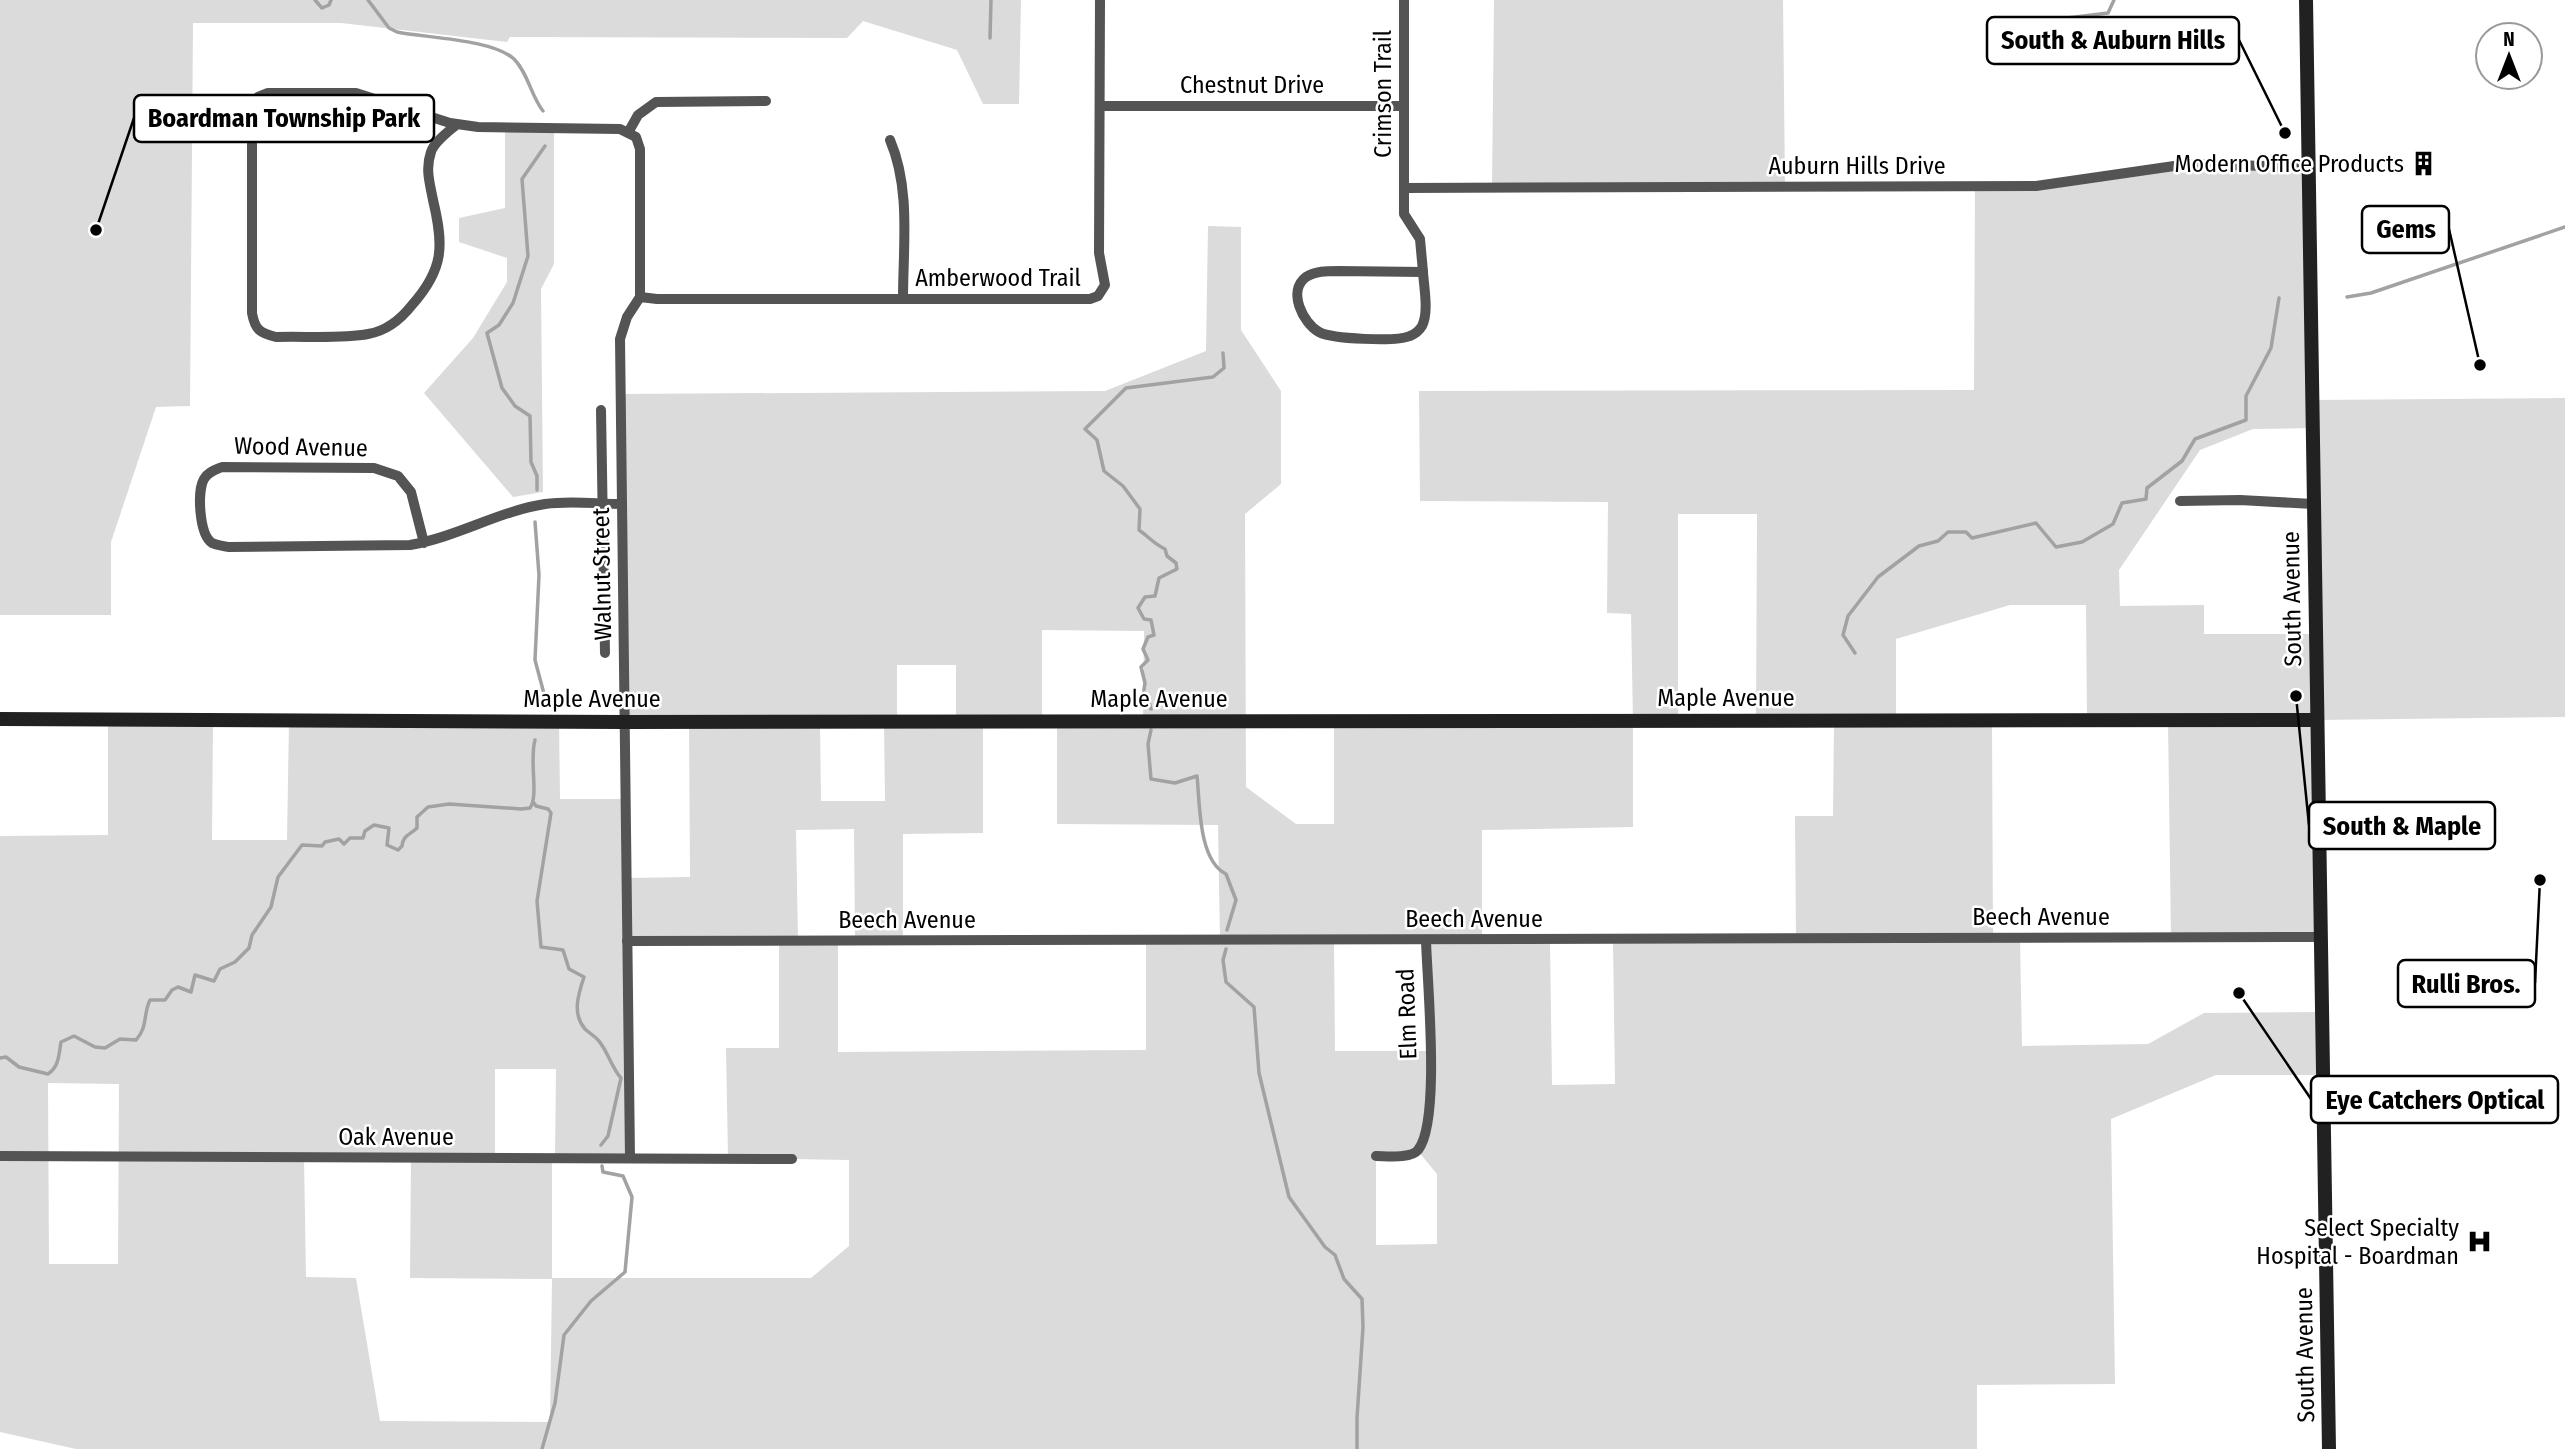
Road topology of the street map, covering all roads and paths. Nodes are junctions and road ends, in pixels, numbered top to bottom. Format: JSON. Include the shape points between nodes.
{"nodes":[{"id":1,"x":1100,"y":0,"type":"edge"},
{"id":2,"x":1404,"y":0,"type":"edge"},
{"id":3,"x":2306,"y":0,"type":"edge"},
{"id":4,"x":766,"y":101,"type":"dead end"},
{"id":5,"x":1100,"y":106,"type":"junction"},
{"id":6,"x":1404,"y":106,"type":"junction"},
{"id":7,"x":456,"y":125,"type":"junction"},
{"id":8,"x":629,"y":131,"type":"junction"},
{"id":9,"x":890,"y":141,"type":"dead end"},
{"id":10,"x":2308,"y":167,"type":"junction"},
{"id":11,"x":1404,"y":188,"type":"junction"},
{"id":12,"x":1423,"y":272,"type":"junction"},
{"id":13,"x":640,"y":297,"type":"junction"},
{"id":14,"x":903,"y":299,"type":"junction"},
{"id":15,"x":601,"y":410,"type":"dead end"},
{"id":16,"x":2180,"y":501,"type":"dead end"},
{"id":17,"x":602,"y":504,"type":"junction"},
{"id":18,"x":622,"y":504,"type":"junction"},
{"id":19,"x":2314,"y":504,"type":"junction"},
{"id":20,"x":425,"y":543,"type":"junction"},
{"id":21,"x":605,"y":653,"type":"dead end"},
{"id":22,"x":0,"y":719,"type":"edge"},
{"id":23,"x":2317,"y":720,"type":"junction"},
{"id":24,"x":625,"y":722,"type":"junction"},
{"id":25,"x":2321,"y":937,"type":"junction"},
{"id":26,"x":1426,"y":940,"type":"junction"},
{"id":27,"x":627,"y":941,"type":"junction"},
{"id":28,"x":0,"y":1156,"type":"edge"},
{"id":29,"x":1376,"y":1156,"type":"dead end"},
{"id":30,"x":630,"y":1157,"type":"junction"},
{"id":31,"x":792,"y":1159,"type":"dead end"},
{"id":32,"x":2329,"y":1449,"type":"edge"}],
"edges":[{"from":1,"to":5,"type":"street","name":"Amberwood Trail"},
{"from":2,"to":6,"type":"street","name":"Crimson Trail"},
{"from":3,"to":10,"type":"street","name":"South Avenue"},
{"from":4,"to":8,"type":"street","via":[[656,102],[638,115]]},
{"from":5,"to":6,"type":"street","name":"Chestnut Drive"},
{"from":5,"to":14,"type":"street","name":"Amberwood Trail","via":[[1099,253],[1105,285],[1098,296]]},
{"from":6,"to":11,"type":"street","name":"Crimson Trail"},
{"from":7,"to":7,"type":"street","via":[[431,150],[427,174],[440,246],[437,272],[403,316],[368,334],[276,337],[255,327],[252,106],[258,97],[268,93],[356,93]]},
{"from":7,"to":8,"type":"street"},
{"from":8,"to":13,"type":"street","name":"Walnut Street","via":[[640,149]]},
{"from":9,"to":14,"type":"street","via":[[903,180]]},
{"from":10,"to":11,"type":"street","name":"Auburn Hills Drive","via":[[2188,164],[2036,186]]},
{"from":10,"to":19,"type":"street","name":"South Avenue"},
{"from":11,"to":12,"type":"street","name":"Crimson Trail","via":[[1404,214],[1420,239]]},
{"from":12,"to":12,"type":"street","name":"Crimson Trail","via":[[1423,324],[1412,336],[1329,336],[1310,326],[1300,309],[1300,285],[1315,273]]},
{"from":13,"to":14,"type":"street","name":"Amberwood Trail"},
{"from":13,"to":18,"type":"street","name":"Walnut Street","via":[[620,339]]},
{"from":15,"to":17,"type":"street"},
{"from":16,"to":19,"type":"street"},
{"from":17,"to":18,"type":"street","name":"Wood Avenue"},
{"from":17,"to":20,"type":"street","name":"Wood Avenue","via":[[547,503]]},
{"from":17,"to":21,"type":"street"},
{"from":18,"to":24,"type":"street","name":"Walnut Street"},
{"from":19,"to":23,"type":"street","name":"South Avenue"},
{"from":20,"to":20,"type":"street","name":"Wood Avenue","via":[[411,492],[398,476],[374,468],[222,467],[202,481],[200,517],[212,543],[228,547]]},
{"from":22,"to":24,"type":"street","name":"Maple Avenue"},
{"from":23,"to":24,"type":"street","name":"Maple Avenue"},
{"from":23,"to":25,"type":"street","name":"South Avenue"},
{"from":24,"to":27,"type":"street","name":"Walnut Street"},
{"from":25,"to":26,"type":"street","name":"Beech Avenue"},
{"from":25,"to":32,"type":"street","name":"South Avenue"},
{"from":26,"to":27,"type":"street","name":"Beech Avenue"},
{"from":26,"to":29,"type":"street","name":"Elm Road","via":[[1429,1123],[1418,1151]]},
{"from":27,"to":30,"type":"street","name":"Walnut Street"},
{"from":28,"to":30,"type":"street","name":"Oak Avenue"},
{"from":30,"to":31,"type":"street","name":"Oak Avenue"}]}
